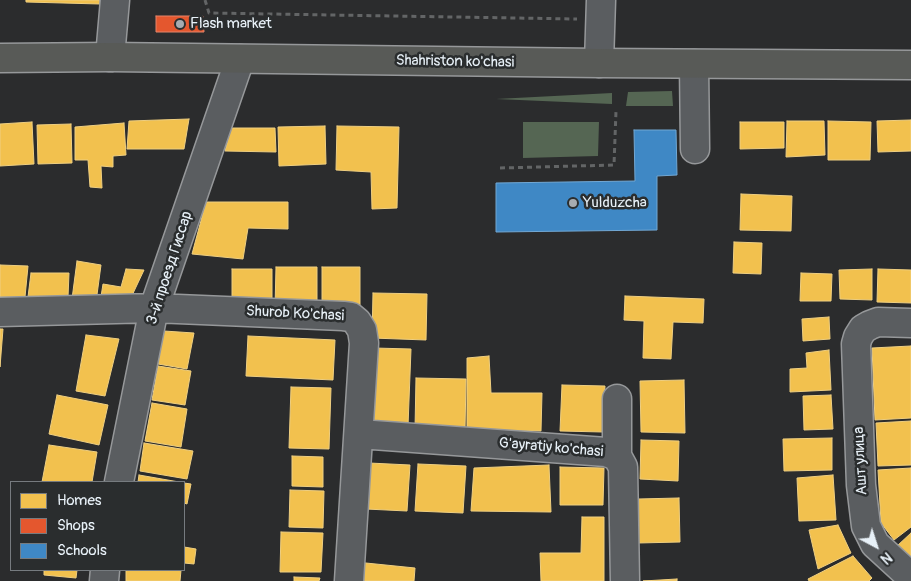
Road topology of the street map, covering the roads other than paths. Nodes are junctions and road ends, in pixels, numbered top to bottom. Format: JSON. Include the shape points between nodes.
{"nodes":[{"id":1,"x":115,"y":0,"type":"edge"},
{"id":2,"x":600,"y":10,"type":"edge"},
{"id":3,"x":110,"y":57,"type":"junction"},
{"id":4,"x":0,"y":58,"type":"edge"},
{"id":5,"x":240,"y":59,"type":"junction"},
{"id":6,"x":599,"y":63,"type":"junction"},
{"id":7,"x":694,"y":64,"type":"junction"},
{"id":8,"x":911,"y":65,"type":"edge"},
{"id":9,"x":695,"y":149,"type":"dead end"},
{"id":10,"x":154,"y":308,"type":"junction"},
{"id":11,"x":0,"y":312,"type":"edge"},
{"id":12,"x":911,"y":322,"type":"edge"},
{"id":13,"x":617,"y":399,"type":"dead end"},
{"id":14,"x":359,"y":434,"type":"junction"},
{"id":15,"x":617,"y":456,"type":"junction"},
{"id":16,"x":119,"y":481,"type":"edge"},
{"id":17,"x":911,"y":577,"type":"edge"},
{"id":18,"x":348,"y":581,"type":"edge"},
{"id":19,"x":625,"y":581,"type":"edge"}],
"edges":[{"from":1,"to":3,"type":"street"},
{"from":2,"to":6,"type":"street"},
{"from":3,"to":4,"type":"main road","name":"Shahriston ko'chasi"},
{"from":3,"to":5,"type":"main road","name":"Shahriston ko'chasi"},
{"from":5,"to":6,"type":"main road","name":"Shahriston ko'chasi"},
{"from":5,"to":10,"type":"street","name":"3-й проезд Гиссар"},
{"from":6,"to":7,"type":"main road","name":"Shahriston ko'chasi"},
{"from":7,"to":8,"type":"main road","name":"Shahriston ko'chasi"},
{"from":7,"to":9,"type":"street"},
{"from":10,"to":11,"type":"street","name":"Shurob Ko'chasi"},
{"from":10,"to":14,"type":"street","name":"Shurob Ko'chasi","via":[[351,317],[362,330],[364,343]]},
{"from":10,"to":16,"type":"street","name":"3-й проезд Гиссар"},
{"from":12,"to":17,"type":"street","name":"Ашт улица","via":[[878,322],[863,329],[856,344],[861,485],[866,526],[875,544]]},
{"from":13,"to":15,"type":"street"},
{"from":14,"to":15,"type":"street","name":"G'ayratiy ko'chasi","via":[[606,452]]},
{"from":14,"to":18,"type":"street","name":"Shurob Ko'chasi"},
{"from":15,"to":19,"type":"street","name":"G'ayratiy ko'chasi","via":[[623,467]]}]}
